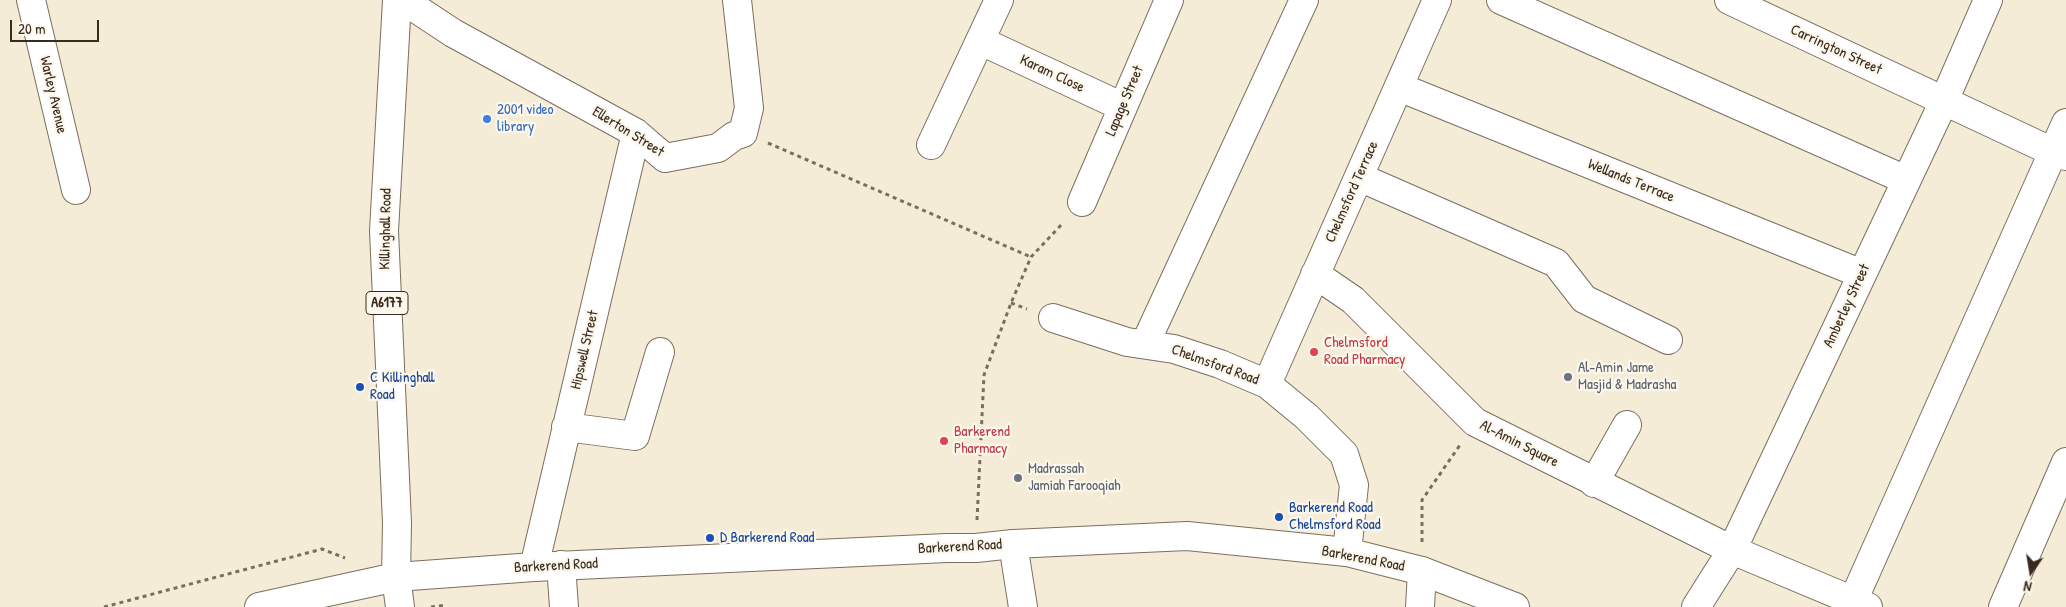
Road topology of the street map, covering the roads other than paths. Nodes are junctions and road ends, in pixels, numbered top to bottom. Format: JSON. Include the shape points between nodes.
{"nodes":[{"id":1,"x":31,"y":0,"type":"edge"},
{"id":2,"x":397,"y":0,"type":"edge"},
{"id":3,"x":403,"y":0,"type":"edge"},
{"id":4,"x":737,"y":0,"type":"edge"},
{"id":5,"x":999,"y":0,"type":"edge"},
{"id":6,"x":1168,"y":0,"type":"edge"},
{"id":7,"x":1304,"y":0,"type":"edge"},
{"id":8,"x":1438,"y":0,"type":"edge"},
{"id":9,"x":1501,"y":0,"type":"edge"},
{"id":10,"x":1729,"y":0,"type":"edge"},
{"id":11,"x":1988,"y":0,"type":"edge"},
{"id":12,"x":981,"y":41,"type":"junction"},
{"id":13,"x":1399,"y":88,"type":"junction"},
{"id":14,"x":1944,"y":101,"type":"junction"},
{"id":15,"x":1123,"y":107,"type":"junction"},
{"id":16,"x":2066,"y":123,"type":"edge"},
{"id":17,"x":636,"y":133,"type":"junction"},
{"id":18,"x":931,"y":145,"type":"dead end"},
{"id":19,"x":2059,"y":154,"type":"edge"},
{"id":20,"x":1358,"y":177,"type":"junction"},
{"id":21,"x":1906,"y":180,"type":"junction"},
{"id":22,"x":76,"y":190,"type":"dead end"},
{"id":23,"x":1082,"y":202,"type":"road end"},
{"id":24,"x":1315,"y":274,"type":"junction"},
{"id":25,"x":1862,"y":274,"type":"junction"},
{"id":26,"x":1053,"y":318,"type":"dead end"},
{"id":27,"x":1668,"y":340,"type":"dead end"},
{"id":28,"x":1145,"y":344,"type":"junction"},
{"id":29,"x":660,"y":352,"type":"dead end"},
{"id":30,"x":1267,"y":384,"type":"junction"},
{"id":31,"x":1627,"y":426,"type":"dead end"},
{"id":32,"x":566,"y":427,"type":"junction"},
{"id":33,"x":2066,"y":462,"type":"edge"},
{"id":34,"x":1594,"y":483,"type":"junction"},
{"id":35,"x":1013,"y":544,"type":"junction"},
{"id":36,"x":1732,"y":550,"type":"junction"},
{"id":37,"x":1347,"y":552,"type":"junction"},
{"id":38,"x":561,"y":565,"type":"junction"},
{"id":39,"x":534,"y":567,"type":"junction"},
{"id":40,"x":1422,"y":571,"type":"junction"},
{"id":41,"x":396,"y":578,"type":"junction"},
{"id":42,"x":1860,"y":604,"type":"edge"},
{"id":43,"x":259,"y":607,"type":"edge"},
{"id":44,"x":400,"y":607,"type":"edge"},
{"id":45,"x":564,"y":607,"type":"edge"},
{"id":46,"x":1023,"y":607,"type":"edge"},
{"id":47,"x":1420,"y":607,"type":"edge"},
{"id":48,"x":1515,"y":607,"type":"edge"},
{"id":49,"x":1696,"y":607,"type":"edge"},
{"id":50,"x":2003,"y":607,"type":"edge"}],
"edges":[{"from":1,"to":22,"type":"main road","name":"Warley Avenue"},
{"from":2,"to":41,"type":"main road","name":"Killinghall Road","number":"A6177","via":[[384,230],[397,523]]},
{"from":3,"to":17,"type":"main road","name":"Ellerton Street","via":[[453,33]]},
{"from":4,"to":17,"type":"main road","name":"Ellerton Street","via":[[749,108],[743,133],[718,148],[665,158]]},
{"from":5,"to":12,"type":"main road"},
{"from":6,"to":15,"type":"main road","name":"Lapage Street"},
{"from":7,"to":28,"type":"main road"},
{"from":8,"to":13,"type":"main road","name":"Chelmsford Terrace"},
{"from":9,"to":21,"type":"main road"},
{"from":10,"to":14,"type":"main road","name":"Carrington Street"},
{"from":11,"to":14,"type":"main road","name":"Amberley Street"},
{"from":12,"to":15,"type":"main road","name":"Karam Close"},
{"from":12,"to":18,"type":"main road"},
{"from":13,"to":20,"type":"main road","name":"Chelmsford Terrace"},
{"from":13,"to":25,"type":"main road","name":"Wellands Terrace"},
{"from":14,"to":19,"type":"main road","name":"Carrington Street"},
{"from":14,"to":21,"type":"main road","name":"Amberley Street"},
{"from":15,"to":23,"type":"main road","name":"Lapage Street"},
{"from":16,"to":19,"type":"main road"},
{"from":17,"to":32,"type":"main road","name":"Hipswell Street"},
{"from":19,"to":42,"type":"main road"},
{"from":20,"to":24,"type":"main road","name":"Chelmsford Terrace"},
{"from":20,"to":27,"type":"main road","via":[[1556,262],[1584,299]]},
{"from":21,"to":25,"type":"main road","name":"Amberley Street"},
{"from":24,"to":30,"type":"main road","name":"Chelmsford Terrace"},
{"from":24,"to":34,"type":"main road","name":"Al-Amin Square","via":[[1353,300],[1476,422]]},
{"from":25,"to":36,"type":"main road","name":"Amberley Street"},
{"from":26,"to":28,"type":"main road","name":"Chelmsford Road","via":[[1127,342]]},
{"from":28,"to":30,"type":"main road","name":"Chelmsford Road","via":[[1174,349],[1220,364]]},
{"from":29,"to":32,"type":"main road","via":[[635,436]]},
{"from":30,"to":37,"type":"main road","name":"Chelmsford Road","via":[[1344,454],[1354,485]]},
{"from":31,"to":34,"type":"main road"},
{"from":32,"to":39,"type":"main road","name":"Hipswell Street"},
{"from":33,"to":50,"type":"main road"},
{"from":34,"to":36,"type":"main road","name":"Al-Amin Square"},
{"from":35,"to":37,"type":"main road","name":"Barkerend Road","via":[[1187,536]]},
{"from":35,"to":38,"type":"main road","name":"Barkerend Road"},
{"from":35,"to":46,"type":"main road"},
{"from":36,"to":42,"type":"main road","name":"Al-Amin Square"},
{"from":36,"to":49,"type":"main road","name":"Amberley Street"},
{"from":37,"to":40,"type":"main road","name":"Barkerend Road"},
{"from":38,"to":39,"type":"main road","name":"Barkerend Road"},
{"from":38,"to":45,"type":"main road"},
{"from":39,"to":41,"type":"main road","name":"Barkerend Road"},
{"from":40,"to":47,"type":"main road"},
{"from":40,"to":48,"type":"main road","name":"Barkerend Road"},
{"from":41,"to":43,"type":"main road","name":"Barkerend Road"},
{"from":41,"to":44,"type":"main road","name":"Killinghall Road","number":"A6177"}]}
